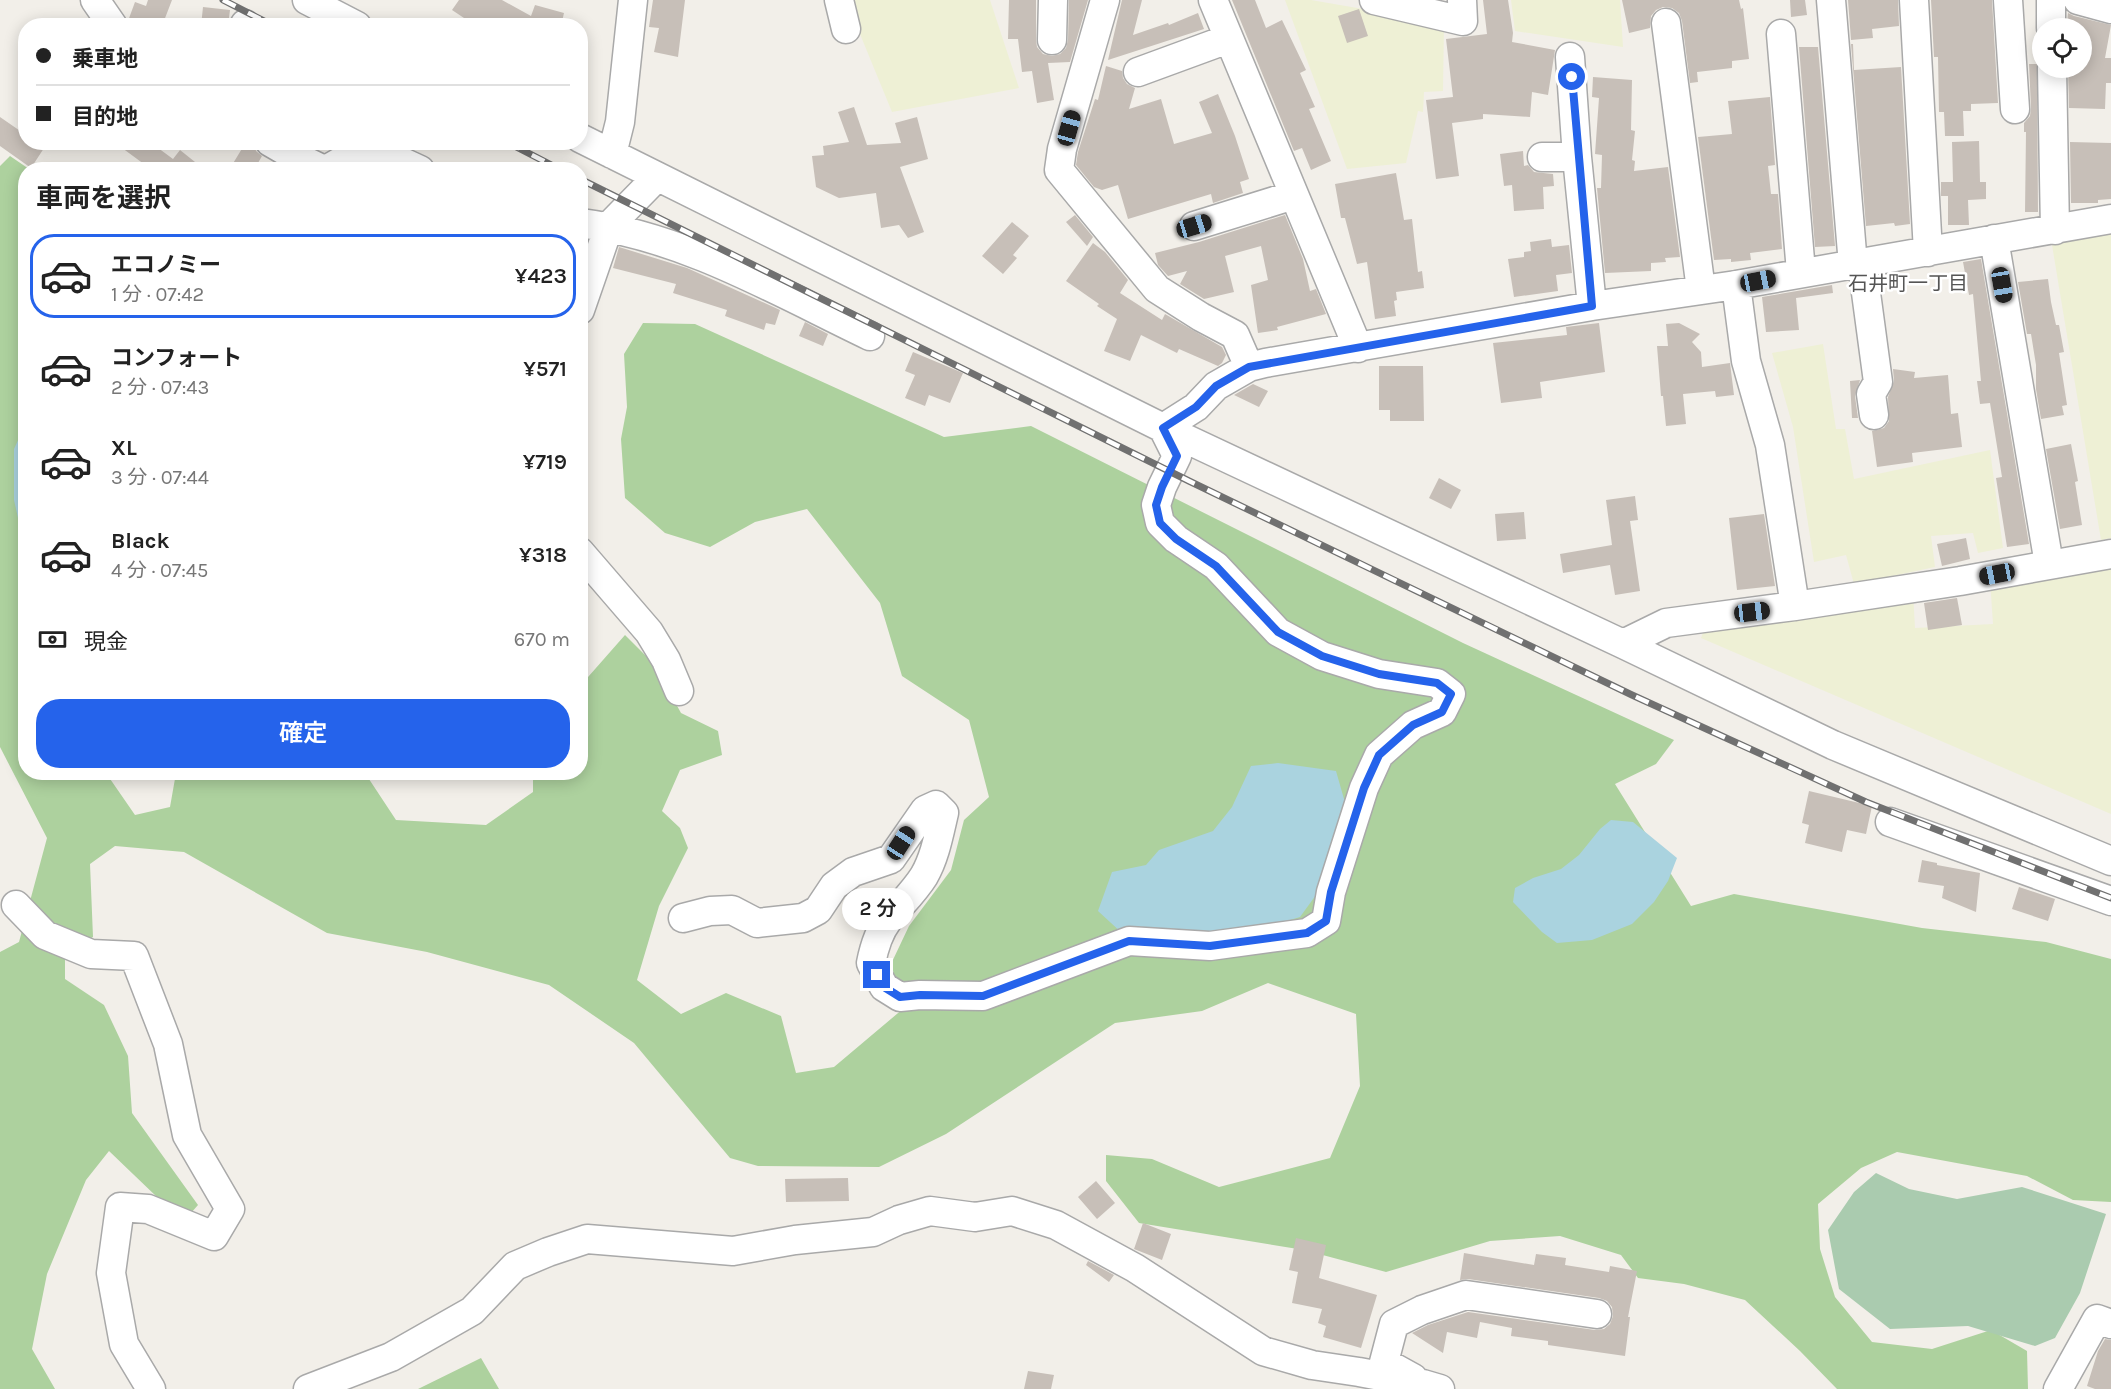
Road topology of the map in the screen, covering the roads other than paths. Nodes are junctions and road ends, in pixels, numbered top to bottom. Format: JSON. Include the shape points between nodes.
{"nodes":[{"id":1,"x":95,"y":0,"type":"edge"},
{"id":2,"x":307,"y":0,"type":"edge"},
{"id":3,"x":633,"y":0,"type":"edge"},
{"id":4,"x":839,"y":0,"type":"edge"},
{"id":5,"x":1053,"y":0,"type":"edge"},
{"id":6,"x":1105,"y":0,"type":"edge"},
{"id":7,"x":1213,"y":0,"type":"edge"},
{"id":8,"x":1462,"y":0,"type":"edge"},
{"id":9,"x":1831,"y":0,"type":"edge"},
{"id":10,"x":1914,"y":0,"type":"edge"},
{"id":11,"x":2008,"y":0,"type":"edge"},
{"id":12,"x":2051,"y":0,"type":"edge"},
{"id":13,"x":1380,"y":1,"type":"edge"},
{"id":14,"x":107,"y":18,"type":"edge"},
{"id":15,"x":342,"y":18,"type":"edge"},
{"id":16,"x":2051,"y":18,"type":"edge"},
{"id":17,"x":1666,"y":23,"type":"dead end"},
{"id":18,"x":846,"y":28,"type":"dead end"},
{"id":19,"x":1781,"y":34,"type":"dead end"},
{"id":20,"x":1228,"y":39,"type":"junction"},
{"id":21,"x":1052,"y":40,"type":"dead end"},
{"id":22,"x":1570,"y":57,"type":"dead end"},
{"id":23,"x":1138,"y":72,"type":"dead end"},
{"id":24,"x":2052,"y":78,"type":"edge"},
{"id":25,"x":2015,"y":110,"type":"dead end"},
{"id":26,"x":588,"y":142,"type":"edge"},
{"id":27,"x":612,"y":154,"type":"junction"},
{"id":28,"x":279,"y":155,"type":"edge"},
{"id":29,"x":1542,"y":157,"type":"dead end"},
{"id":30,"x":1577,"y":158,"type":"junction"},
{"id":31,"x":300,"y":162,"type":"edge"},
{"id":32,"x":339,"y":162,"type":"edge"},
{"id":33,"x":403,"y":162,"type":"edge"},
{"id":34,"x":657,"y":177,"type":"junction"},
{"id":35,"x":1294,"y":195,"type":"junction"},
{"id":36,"x":2111,"y":219,"type":"edge"},
{"id":37,"x":588,"y":224,"type":"edge"},
{"id":38,"x":609,"y":226,"type":"junction"},
{"id":39,"x":1194,"y":226,"type":"dead end"},
{"id":40,"x":2055,"y":230,"type":"junction"},
{"id":41,"x":1994,"y":239,"type":"junction"},
{"id":42,"x":1928,"y":252,"type":"junction"},
{"id":43,"x":1858,"y":264,"type":"junction"},
{"id":44,"x":1801,"y":272,"type":"junction"},
{"id":45,"x":1737,"y":285,"type":"junction"},
{"id":46,"x":588,"y":287,"type":"edge"},
{"id":47,"x":1701,"y":290,"type":"junction"},
{"id":48,"x":1592,"y":306,"type":"junction"},
{"id":49,"x":870,"y":336,"type":"dead end"},
{"id":50,"x":1358,"y":348,"type":"junction"},
{"id":51,"x":1249,"y":367,"type":"junction"},
{"id":52,"x":1874,"y":415,"type":"dead end"},
{"id":53,"x":1163,"y":428,"type":"junction"},
{"id":54,"x":2111,"y":554,"type":"edge"},
{"id":55,"x":588,"y":561,"type":"edge"},
{"id":56,"x":2049,"y":564,"type":"junction"},
{"id":57,"x":1795,"y":606,"type":"junction"},
{"id":58,"x":1623,"y":644,"type":"junction"},
{"id":59,"x":679,"y":691,"type":"dead end"},
{"id":60,"x":1890,"y":822,"type":"dead end"},
{"id":61,"x":2111,"y":861,"type":"edge"},
{"id":62,"x":2111,"y":901,"type":"edge"},
{"id":63,"x":16,"y":905,"type":"dead end"},
{"id":64,"x":683,"y":918,"type":"dead end"},
{"id":65,"x":1597,"y":1314,"type":"dead end"},
{"id":66,"x":2111,"y":1324,"type":"edge"},
{"id":67,"x":1432,"y":1386,"type":"edge"},
{"id":68,"x":150,"y":1389,"type":"edge"},
{"id":69,"x":308,"y":1389,"type":"edge"},
{"id":70,"x":2058,"y":1389,"type":"edge"}],
"edges":[{"from":1,"to":14,"type":"street"},
{"from":2,"to":15,"type":"street"},
{"from":3,"to":27,"type":"street","via":[[620,122]]},
{"from":4,"to":18,"type":"street"},
{"from":5,"to":21,"type":"street"},
{"from":6,"to":51,"type":"street","via":[[1059,170],[1157,289],[1235,335]]},
{"from":7,"to":20,"type":"street"},
{"from":8,"to":13,"type":"street","via":[[1463,21]]},
{"from":9,"to":43,"type":"street"},
{"from":10,"to":42,"type":"street"},
{"from":11,"to":25,"type":"street"},
{"from":12,"to":16,"type":"street"},
{"from":17,"to":47,"type":"street"},
{"from":19,"to":44,"type":"street"},
{"from":20,"to":23,"type":"street"},
{"from":20,"to":35,"type":"street"},
{"from":22,"to":30,"type":"street"},
{"from":24,"to":40,"type":"street"},
{"from":26,"to":27,"type":"street"},
{"from":27,"to":34,"type":"street"},
{"from":28,"to":31,"type":"street"},
{"from":29,"to":30,"type":"street"},
{"from":30,"to":48,"type":"street"},
{"from":32,"to":33,"type":"street","via":[[359,151],[379,151]]},
{"from":34,"to":38,"type":"street"},
{"from":34,"to":53,"type":"street"},
{"from":35,"to":39,"type":"street"},
{"from":35,"to":50,"type":"street"},
{"from":36,"to":40,"type":"street"},
{"from":37,"to":38,"type":"street"},
{"from":38,"to":46,"type":"street"},
{"from":38,"to":49,"type":"street","via":[[724,266]]},
{"from":40,"to":41,"type":"street"},
{"from":41,"to":42,"type":"street"},
{"from":41,"to":56,"type":"street"},
{"from":42,"to":43,"type":"street"},
{"from":43,"to":44,"type":"street"},
{"from":43,"to":52,"type":"street","via":[[1878,382],[1871,394]]},
{"from":44,"to":45,"type":"street"},
{"from":45,"to":47,"type":"street"},
{"from":45,"to":57,"type":"street","via":[[1746,361],[1770,445]]},
{"from":47,"to":48,"type":"street"},
{"from":48,"to":50,"type":"street"},
{"from":50,"to":51,"type":"street"},
{"from":51,"to":53,"type":"street","via":[[1216,386],[1196,407]]},
{"from":53,"to":58,"type":"street"},
{"from":53,"to":64,"type":"street","via":[[1177,456],[1156,505],[1160,523],[1176,539],[1216,566],[1278,632],[1322,656],[1379,674],[1437,683],[1451,694],[1442,712],[1413,725],[1379,755],[1364,788],[1331,892],[1326,921],[1307,933],[1210,946],[1129,941],[983,996],[900,997],[884,987],[871,963],[875,943],[887,921],[925,874],[934,853],[944,813],[936,805],[926,810],[891,859],[853,872],[834,886],[818,910],[803,918],[757,923],[732,910]]},
{"from":54,"to":56,"type":"street"},
{"from":55,"to":59,"type":"street","via":[[649,632]]},
{"from":56,"to":57,"type":"street"},
{"from":57,"to":58,"type":"street","via":[[1666,622]]},
{"from":58,"to":61,"type":"street","via":[[1833,745]]},
{"from":60,"to":62,"type":"street"},
{"from":63,"to":68,"type":"street","via":[[45,935],[91,954],[134,956],[168,1044],[187,1136],[230,1209],[214,1236],[148,1209],[120,1207],[111,1273],[124,1344]]},
{"from":65,"to":67,"type":"street","via":[[1466,1295],[1422,1310],[1394,1324],[1384,1362]]},
{"from":66,"to":70,"type":"street","via":[[2097,1319]]},
{"from":67,"to":69,"type":"street","via":[[1312,1365],[1263,1351],[1135,1268],[1056,1225],[1012,1211],[975,1217],[930,1211],[873,1232],[733,1251],[587,1239],[515,1266],[472,1311],[391,1357]]}]}
